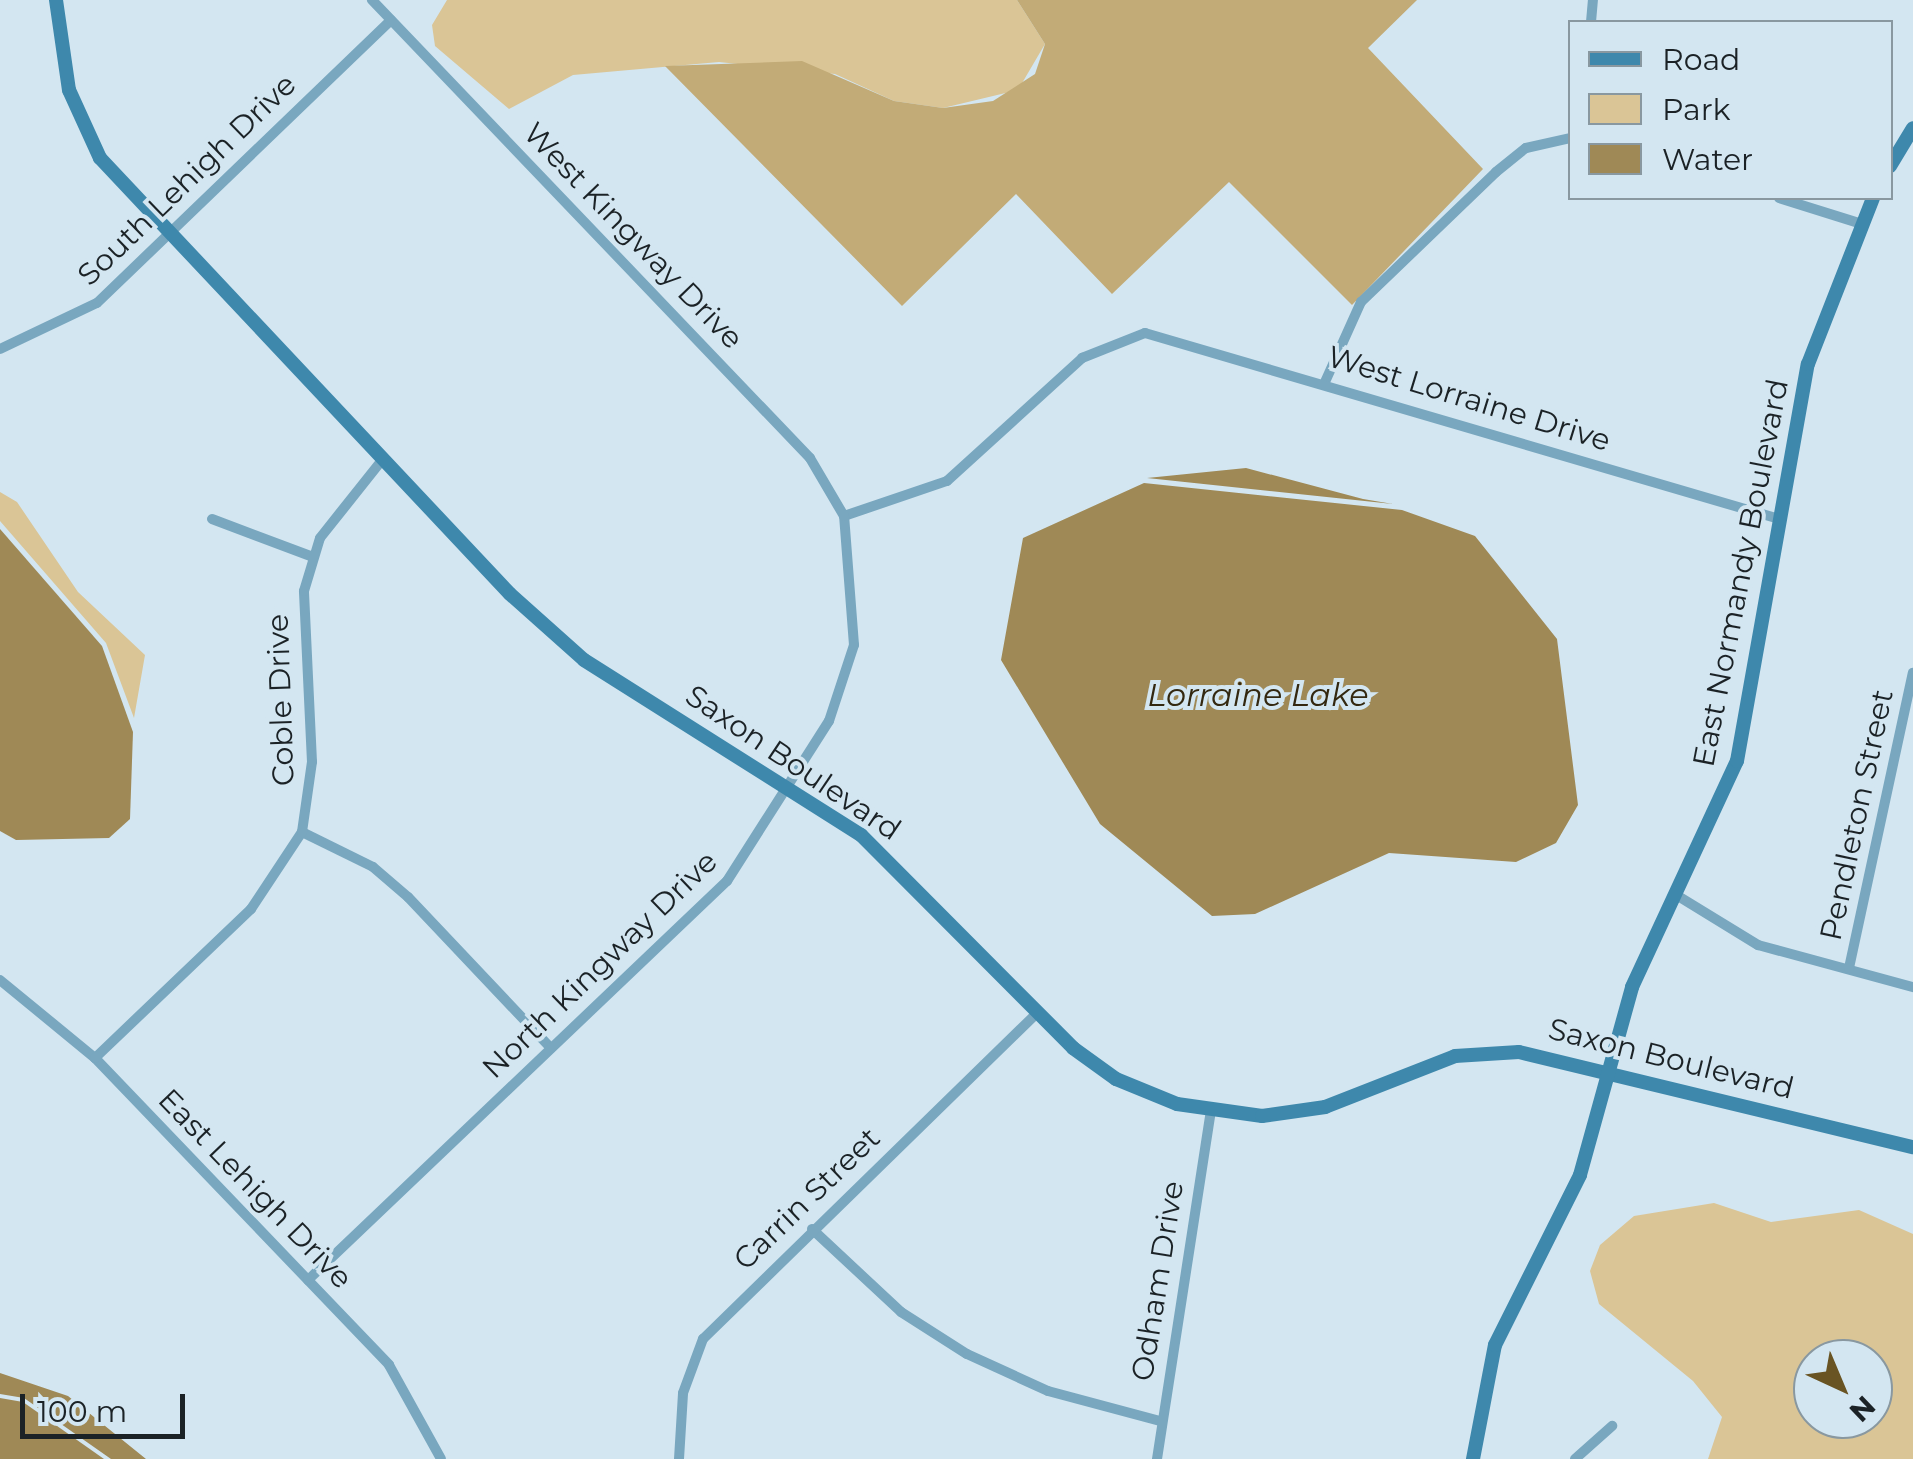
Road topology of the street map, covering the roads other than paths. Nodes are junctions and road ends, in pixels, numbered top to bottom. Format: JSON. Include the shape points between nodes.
{"nodes":[{"id":1,"x":56,"y":0,"type":"edge"},
{"id":2,"x":372,"y":0,"type":"edge"},
{"id":3,"x":391,"y":20,"type":"junction"},
{"id":4,"x":1913,"y":128,"type":"edge"},
{"id":5,"x":1568,"y":138,"type":"edge"},
{"id":6,"x":1893,"y":161,"type":"edge"},
{"id":7,"x":1785,"y":200,"type":"edge"},
{"id":8,"x":1872,"y":200,"type":"edge"},
{"id":9,"x":1858,"y":223,"type":"junction"},
{"id":10,"x":167,"y":237,"type":"junction"},
{"id":11,"x":0,"y":349,"type":"edge"},
{"id":12,"x":1325,"y":382,"type":"junction"},
{"id":13,"x":382,"y":460,"type":"junction"},
{"id":14,"x":844,"y":516,"type":"junction"},
{"id":15,"x":1779,"y":518,"type":"junction"},
{"id":16,"x":212,"y":519,"type":"dead end"},
{"id":17,"x":313,"y":558,"type":"junction"},
{"id":18,"x":1913,"y":673,"type":"edge"},
{"id":19,"x":789,"y":788,"type":"junction"},
{"id":20,"x":302,"y":832,"type":"junction"},
{"id":21,"x":1678,"y":896,"type":"junction"},
{"id":22,"x":1849,"y":968,"type":"junction"},
{"id":23,"x":0,"y":980,"type":"edge"},
{"id":24,"x":1913,"y":987,"type":"edge"},
{"id":25,"x":1038,"y":1012,"type":"junction"},
{"id":26,"x":550,"y":1048,"type":"junction"},
{"id":27,"x":95,"y":1058,"type":"junction"},
{"id":28,"x":1608,"y":1070,"type":"junction"},
{"id":29,"x":1211,"y":1112,"type":"junction"},
{"id":30,"x":1913,"y":1147,"type":"edge"},
{"id":31,"x":812,"y":1228,"type":"junction"},
{"id":32,"x":308,"y":1280,"type":"junction"},
{"id":33,"x":1160,"y":1421,"type":"junction"},
{"id":34,"x":1612,"y":1426,"type":"dead end"},
{"id":35,"x":441,"y":1459,"type":"edge"},
{"id":36,"x":680,"y":1459,"type":"edge"},
{"id":37,"x":1157,"y":1459,"type":"edge"},
{"id":38,"x":1474,"y":1459,"type":"edge"},
{"id":39,"x":1576,"y":1459,"type":"edge"}],
"edges":[{"from":1,"to":10,"type":"main road","name":"Saxon Boulevard","via":[[81,122]]},
{"from":2,"to":3,"type":"street","name":"West Kingway Drive"},
{"from":3,"to":10,"type":"street","name":"South Lehigh Drive"},
{"from":3,"to":14,"type":"street","name":"West Kingway Drive","via":[[810,458]]},
{"from":4,"to":6,"type":"main road"},
{"from":5,"to":12,"type":"street","via":[[1526,148],[1361,302]]},
{"from":7,"to":9,"type":"street"},
{"from":8,"to":9,"type":"main road","name":"East Normandy Boulevard"},
{"from":9,"to":15,"type":"main road","name":"East Normandy Boulevard","via":[[1808,364]]},
{"from":10,"to":11,"type":"street","name":"South Lehigh Drive","via":[[73,319]]},
{"from":10,"to":13,"type":"main road","name":"Saxon Boulevard"},
{"from":12,"to":14,"type":"street","name":"West Lorraine Drive","via":[[1145,333],[1082,358],[947,481]]},
{"from":12,"to":15,"type":"street","name":"West Lorraine Drive"},
{"from":13,"to":17,"type":"street","name":"Coble Drive","via":[[349,493]]},
{"from":13,"to":19,"type":"main road","name":"Saxon Boulevard","via":[[584,660]]},
{"from":14,"to":19,"type":"street","name":"North Kingway Drive","via":[[851,673]]},
{"from":15,"to":21,"type":"main road","name":"East Normandy Boulevard","via":[[1737,761]]},
{"from":16,"to":17,"type":"street"},
{"from":17,"to":20,"type":"street","name":"Coble Drive","via":[[299,623],[312,762]]},
{"from":18,"to":22,"type":"street","name":"Pendleton Street"},
{"from":19,"to":25,"type":"main road","name":"Saxon Boulevard","via":[[878,848]]},
{"from":19,"to":26,"type":"street","name":"North Kingway Drive","via":[[721,887]]},
{"from":20,"to":26,"type":"street","via":[[373,867],[408,897]]},
{"from":20,"to":27,"type":"street","name":"Coble Drive","via":[[251,908]]},
{"from":21,"to":22,"type":"street","via":[[1758,944]]},
{"from":21,"to":28,"type":"main road","name":"East Normandy Boulevard","via":[[1632,987]]},
{"from":22,"to":24,"type":"street"},
{"from":23,"to":27,"type":"street","name":"East Lehigh Drive"},
{"from":25,"to":29,"type":"main road","name":"Saxon Boulevard","via":[[1116,1079]]},
{"from":25,"to":31,"type":"street","name":"Carrin Street"},
{"from":26,"to":32,"type":"street","name":"North Kingway Drive"},
{"from":27,"to":32,"type":"street","name":"East Lehigh Drive"},
{"from":28,"to":29,"type":"main road","name":"Saxon Boulevard","via":[[1490,1052],[1411,1070],[1323,1108]]},
{"from":28,"to":30,"type":"main road","name":"Saxon Boulevard"},
{"from":28,"to":38,"type":"main road","name":"East Normandy Boulevard","via":[[1580,1174],[1496,1346]]},
{"from":29,"to":33,"type":"street","name":"Odham Drive"},
{"from":31,"to":33,"type":"street","via":[[901,1312],[967,1354],[1048,1390]]},
{"from":31,"to":36,"type":"street","name":"Carrin Street","via":[[703,1338],[683,1393]]},
{"from":32,"to":35,"type":"street","name":"East Lehigh Drive","via":[[411,1392]]},
{"from":33,"to":37,"type":"street","name":"Odham Drive"},
{"from":34,"to":39,"type":"street"}]}
